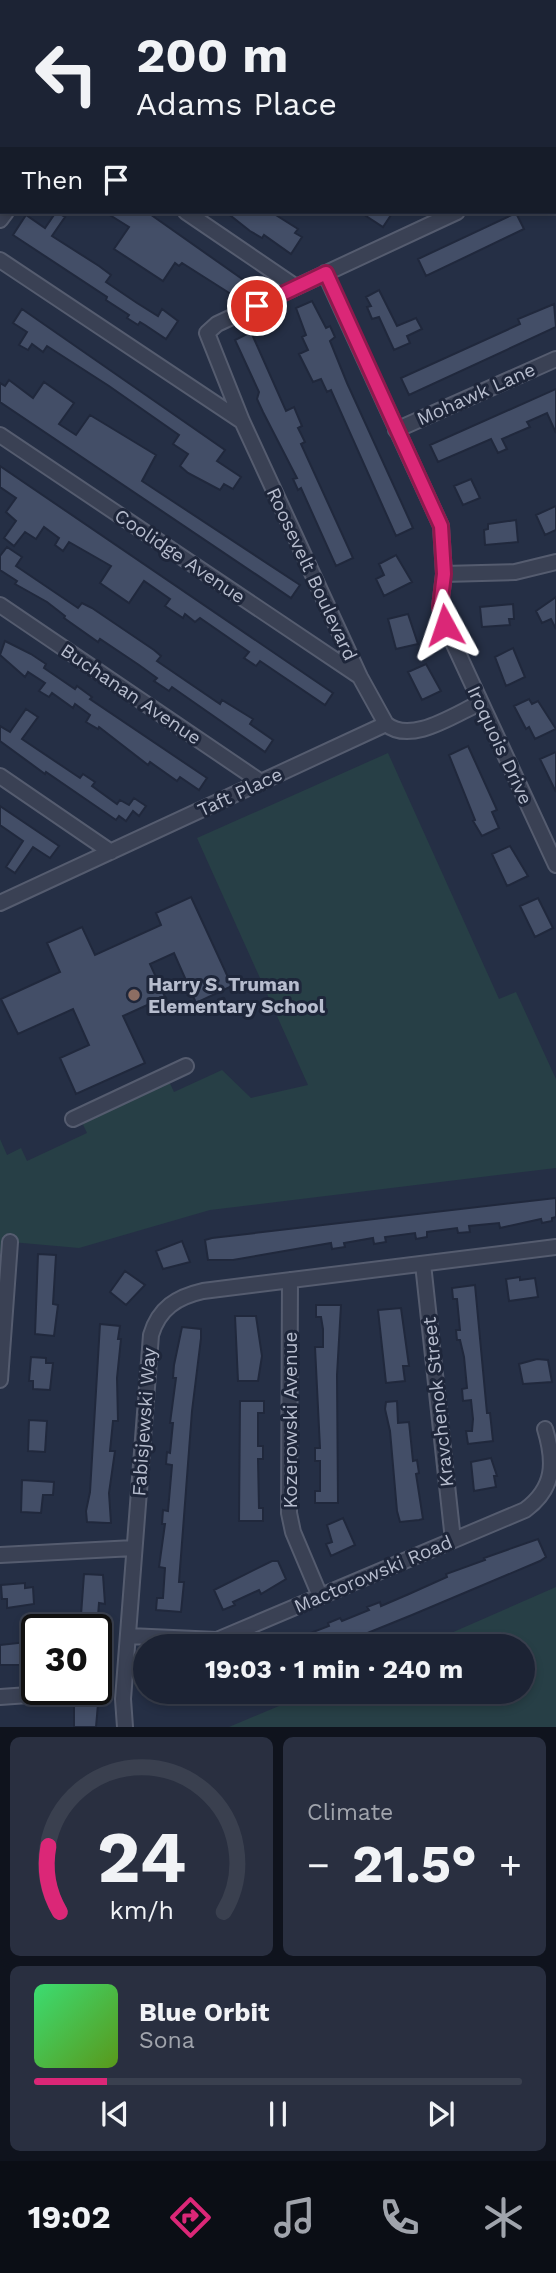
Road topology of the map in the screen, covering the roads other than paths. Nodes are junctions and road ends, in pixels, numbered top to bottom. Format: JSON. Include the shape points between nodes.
{"nodes":[{"id":1,"x":189,"y":214,"type":"edge"},
{"id":2,"x":438,"y":215,"type":"edge"},
{"id":3,"x":0,"y":260,"type":"edge"},
{"id":4,"x":326,"y":273,"type":"junction"},
{"id":5,"x":296,"y":287,"type":"junction"},
{"id":6,"x":556,"y":359,"type":"edge"},
{"id":7,"x":242,"y":421,"type":"junction"},
{"id":8,"x":396,"y":430,"type":"junction"},
{"id":9,"x":0,"y":435,"type":"edge"},
{"id":10,"x":556,"y":562,"type":"edge"},
{"id":11,"x":444,"y":574,"type":"junction"},
{"id":12,"x":0,"y":605,"type":"edge"},
{"id":13,"x":359,"y":677,"type":"junction"},
{"id":14,"x":480,"y":703,"type":"junction"},
{"id":15,"x":386,"y":724,"type":"junction"},
{"id":16,"x":0,"y":776,"type":"edge"},
{"id":17,"x":261,"y":782,"type":"junction"},
{"id":18,"x":111,"y":852,"type":"junction"},
{"id":19,"x":556,"y":865,"type":"edge"},
{"id":20,"x":0,"y":903,"type":"edge"},
{"id":21,"x":186,"y":1066,"type":"dead end"},
{"id":22,"x":73,"y":1119,"type":"dead end"},
{"id":23,"x":10,"y":1242,"type":"dead end"},
{"id":24,"x":556,"y":1247,"type":"edge"},
{"id":25,"x":423,"y":1264,"type":"junction"},
{"id":26,"x":290,"y":1280,"type":"junction"},
{"id":27,"x":2,"y":1313,"type":"edge"},
{"id":28,"x":0,"y":1380,"type":"edge"},
{"id":29,"x":545,"y":1429,"type":"dead end"},
{"id":30,"x":453,"y":1540,"type":"junction"},
{"id":31,"x":134,"y":1548,"type":"junction"},
{"id":32,"x":0,"y":1555,"type":"edge"},
{"id":33,"x":320,"y":1596,"type":"junction"},
{"id":34,"x":129,"y":1636,"type":"junction"},
{"id":35,"x":21,"y":1696,"type":"edge"},
{"id":36,"x":0,"y":1697,"type":"edge"},
{"id":37,"x":125,"y":1727,"type":"edge"}],
"edges":[{"from":1,"to":5,"type":"street"},
{"from":2,"to":4,"type":"street"},
{"from":3,"to":7,"type":"street"},
{"from":4,"to":5,"type":"street"},
{"from":4,"to":8,"type":"street","name":"Iroquois Drive"},
{"from":5,"to":7,"type":"street","name":"Roosevelt Boulevard","via":[[207,333]]},
{"from":6,"to":8,"type":"street","name":"Mohawk Lane"},
{"from":7,"to":13,"type":"street","name":"Roosevelt Boulevard"},
{"from":8,"to":11,"type":"street","name":"Iroquois Drive","via":[[441,526]]},
{"from":9,"to":13,"type":"street","name":"Coolidge Avenue"},
{"from":10,"to":11,"type":"street","via":[[515,572]]},
{"from":11,"to":14,"type":"street","name":"Iroquois Drive","via":[[440,607],[445,625]]},
{"from":12,"to":17,"type":"street","name":"Buchanan Avenue"},
{"from":13,"to":15,"type":"street","name":"Roosevelt Boulevard"},
{"from":14,"to":15,"type":"street","via":[[409,732],[394,731]]},
{"from":14,"to":19,"type":"street","name":"Iroquois Drive"},
{"from":15,"to":17,"type":"street","name":"Taft Place"},
{"from":16,"to":18,"type":"street"},
{"from":17,"to":18,"type":"street","name":"Taft Place"},
{"from":18,"to":20,"type":"street","name":"Taft Place"},
{"from":21,"to":22,"type":"street"},
{"from":23,"to":27,"type":"street"},
{"from":24,"to":25,"type":"street","name":"Fabisjewski Way"},
{"from":25,"to":26,"type":"street","name":"Fabisjewski Way"},
{"from":25,"to":30,"type":"street","name":"Kravchenok Street"},
{"from":26,"to":31,"type":"street","name":"Fabisjewski Way","via":[[186,1295],[166,1307],[154,1324]]},
{"from":26,"to":33,"type":"street","name":"Kozerowski Avenue","via":[[289,1513]]},
{"from":27,"to":28,"type":"street"},
{"from":29,"to":30,"type":"street","name":"Mactorowski Road","via":[[552,1471],[538,1500],[525,1510]]},
{"from":30,"to":33,"type":"street","name":"Mactorowski Road"},
{"from":31,"to":32,"type":"street"},
{"from":31,"to":34,"type":"street","name":"Fabisjewski Way"},
{"from":33,"to":34,"type":"street","name":"Mactorowski Road","via":[[217,1640]]},
{"from":34,"to":37,"type":"street","name":"Fabisjewski Way"},
{"from":35,"to":36,"type":"street"}]}
